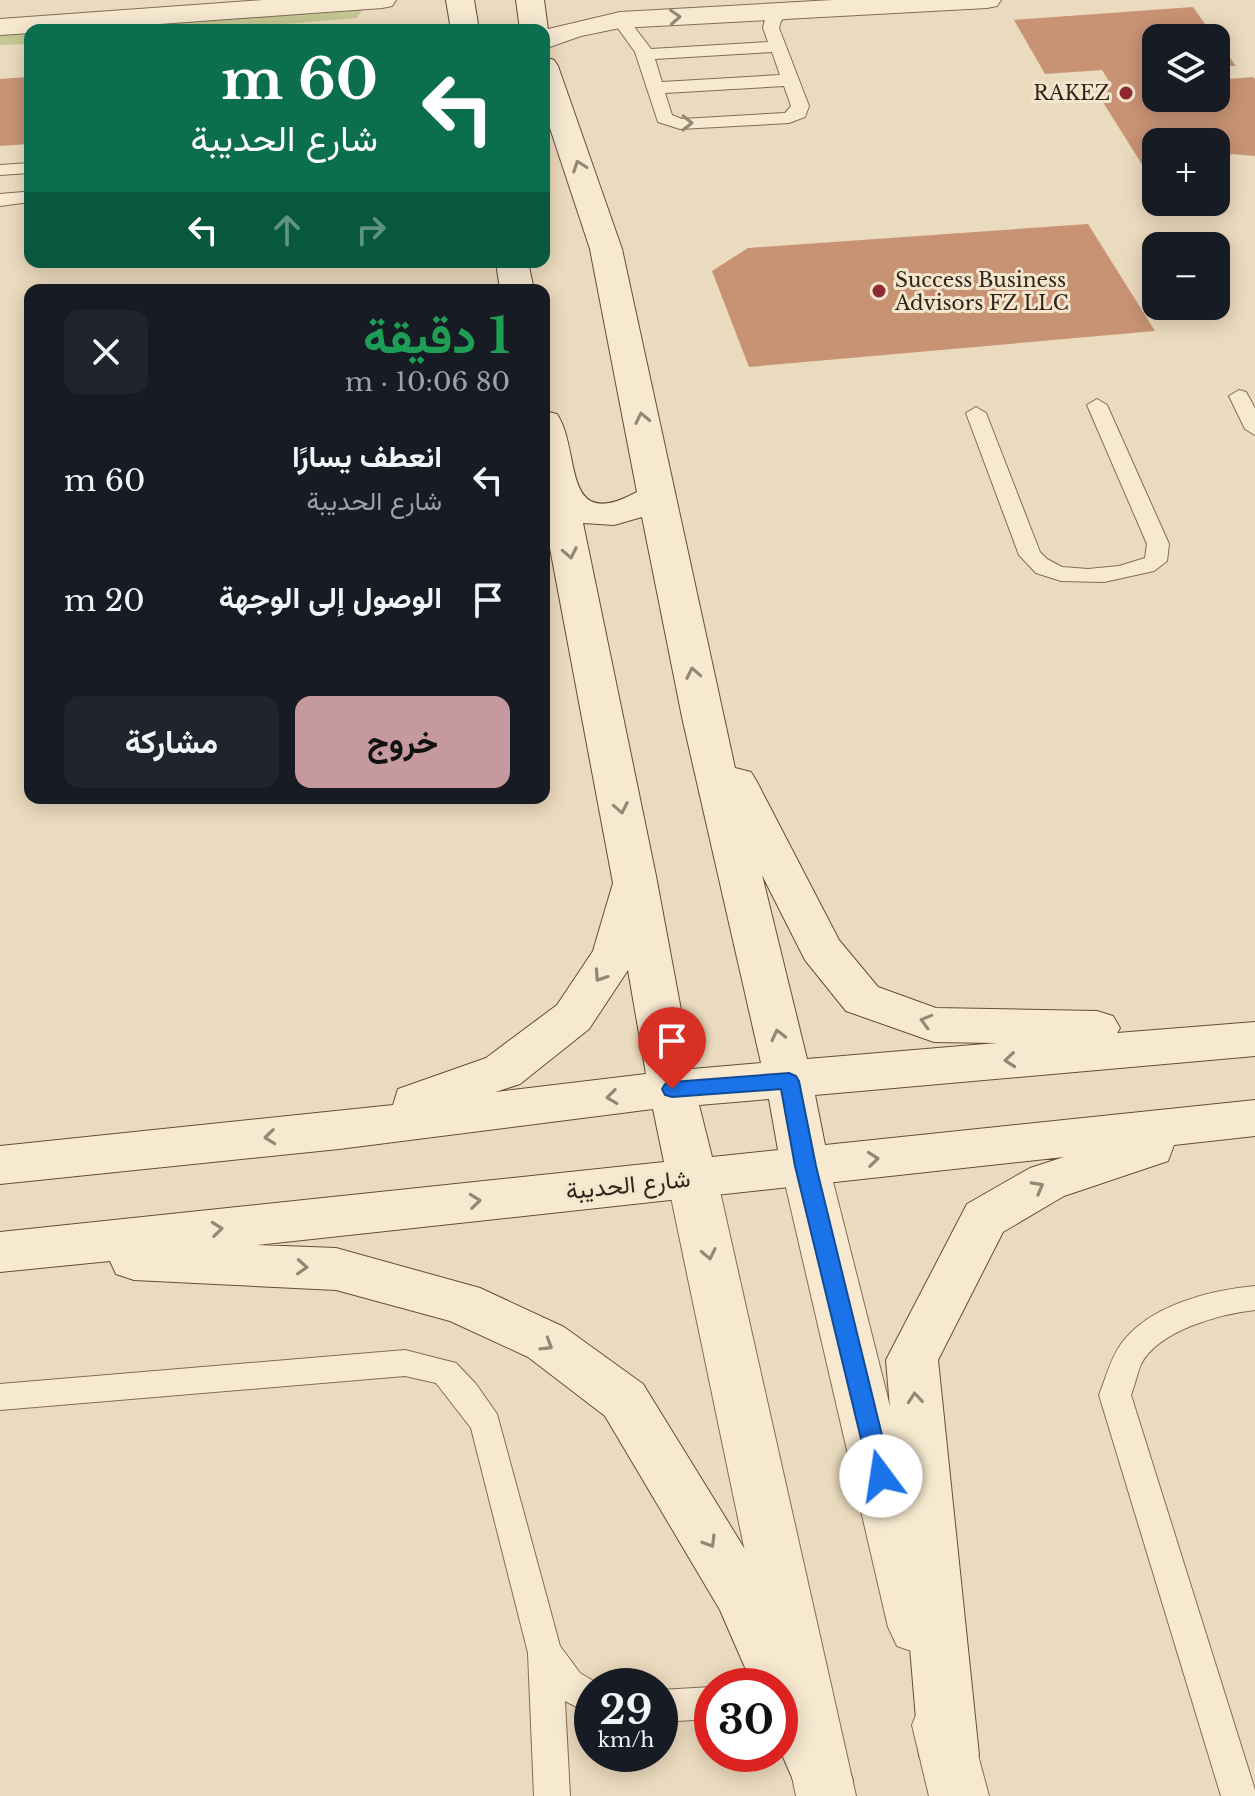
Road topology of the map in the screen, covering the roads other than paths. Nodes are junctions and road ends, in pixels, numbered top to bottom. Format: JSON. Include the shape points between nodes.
{"nodes":[{"id":1,"x":460,"y":0,"type":"edge"},
{"id":2,"x":530,"y":0,"type":"edge"},
{"id":3,"x":987,"y":0,"type":"edge"},
{"id":4,"x":202,"y":7,"type":"edge"},
{"id":5,"x":728,"y":7,"type":"edge"},
{"id":6,"x":366,"y":10,"type":"edge"},
{"id":7,"x":782,"y":11,"type":"junction"},
{"id":8,"x":620,"y":20,"type":"junction"},
{"id":9,"x":30,"y":24,"type":"edge"},
{"id":10,"x":464,"y":24,"type":"edge"},
{"id":11,"x":533,"y":24,"type":"edge"},
{"id":12,"x":24,"y":25,"type":"edge"},
{"id":13,"x":0,"y":27,"type":"edge"},
{"id":14,"x":550,"y":38,"type":"edge"},
{"id":15,"x":778,"y":47,"type":"junction"},
{"id":16,"x":644,"y":54,"type":"junction"},
{"id":17,"x":790,"y":80,"type":"junction"},
{"id":18,"x":550,"y":84,"type":"edge"},
{"id":19,"x":655,"y":88,"type":"junction"},
{"id":20,"x":24,"y":168,"type":"edge"},
{"id":21,"x":0,"y":170,"type":"edge"},
{"id":22,"x":23,"y":198,"type":"dead end"},
{"id":23,"x":0,"y":200,"type":"edge"},
{"id":24,"x":1239,"y":396,"type":"dead end"},
{"id":25,"x":1097,"y":405,"type":"dead end"},
{"id":26,"x":976,"y":413,"type":"dead end"},
{"id":27,"x":1255,"y":429,"type":"edge"},
{"id":28,"x":550,"y":453,"type":"edge"},
{"id":29,"x":554,"y":473,"type":"junction"},
{"id":30,"x":658,"y":495,"type":"junction"},
{"id":31,"x":702,"y":717,"type":"junction"},
{"id":32,"x":634,"y":876,"type":"junction"},
{"id":33,"x":1255,"y":1031,"type":"edge"},
{"id":34,"x":1255,"y":1039,"type":"edge"},
{"id":35,"x":789,"y":1081,"type":"junction"},
{"id":36,"x":672,"y":1089,"type":"junction"},
{"id":37,"x":1247,"y":1119,"type":"edge"},
{"id":38,"x":339,"y":1130,"type":"junction"},
{"id":39,"x":0,"y":1165,"type":"edge"},
{"id":40,"x":805,"y":1166,"type":"junction"},
{"id":41,"x":692,"y":1178,"type":"junction"},
{"id":42,"x":0,"y":1253,"type":"edge"},
{"id":43,"x":1255,"y":1298,"type":"edge"},
{"id":44,"x":0,"y":1397,"type":"edge"},
{"id":45,"x":545,"y":1653,"type":"junction"},
{"id":46,"x":771,"y":1668,"type":"edge"},
{"id":47,"x":574,"y":1688,"type":"edge"},
{"id":48,"x":798,"y":1729,"type":"edge"},
{"id":49,"x":954,"y":1775,"type":"edge"},
{"id":50,"x":825,"y":1788,"type":"edge"},
{"id":51,"x":552,"y":1796,"type":"edge"},
{"id":52,"x":1239,"y":1796,"type":"edge"}],
"edges":[{"from":1,"to":10,"type":"main road"},
{"from":2,"to":11,"type":"main road"},
{"from":3,"to":7,"type":"main road"},
{"from":4,"to":6,"type":"main road"},
{"from":4,"to":9,"type":"main road"},
{"from":5,"to":7,"type":"main road"},
{"from":8,"to":5,"type":"main road","one_way":true},
{"from":7,"to":15,"type":"lane","via":[[771,23]]},
{"from":8,"to":14,"type":"main road"},
{"from":8,"to":16,"type":"lane","via":[[634,31]]},
{"from":12,"to":13,"type":"main road"},
{"from":15,"to":16,"type":"lane"},
{"from":15,"to":17,"type":"lane"},
{"from":16,"to":19,"type":"lane"},
{"from":17,"to":19,"type":"lane"},
{"from":19,"to":17,"type":"lane","one_way":true,"via":[[663,115],[680,124],[789,118],[800,106]]},
{"from":30,"to":18,"type":"main road","one_way":true,"via":[[606,249]]},
{"from":20,"to":21,"type":"lane"},
{"from":22,"to":23,"type":"lane"},
{"from":24,"to":27,"type":"lane"},
{"from":25,"to":26,"type":"lane","via":[[1158,544],[1156,561],[1142,570],[1069,576],[1046,570],[1030,555]]},
{"from":28,"to":29,"type":"main road"},
{"from":29,"to":30,"type":"main road","via":[[572,504],[587,512],[624,513]]},
{"from":29,"to":32,"type":"main road","one_way":true},
{"from":31,"to":30,"type":"main road","one_way":true},
{"from":33,"to":31,"type":"main road","one_way":true,"via":[[934,1025],[862,999],[821,949]]},
{"from":35,"to":31,"type":"main road","one_way":true},
{"from":32,"to":36,"type":"main road"},
{"from":32,"to":38,"type":"main road","one_way":true,"via":[[615,954],[573,1017],[503,1071]]},
{"from":34,"to":35,"type":"main road","one_way":true},
{"from":35,"to":36,"type":"main road"},
{"from":35,"to":40,"type":"main road"},
{"from":36,"to":38,"type":"main road","one_way":true},
{"from":36,"to":41,"type":"main road"},
{"from":40,"to":37,"type":"main road","name":"شارع الحديبة","one_way":true},
{"from":49,"to":37,"type":"main road","one_way":true,"via":[[912,1360],[985,1218],[1047,1182]]},
{"from":38,"to":39,"type":"main road","one_way":true},
{"from":40,"to":41,"type":"main road","name":"شارع الحديبة"},
{"from":40,"to":49,"type":"main road"},
{"from":42,"to":41,"type":"main road","name":"شارع الحديبة","one_way":true},
{"from":41,"to":50,"type":"main road","one_way":true},
{"from":42,"to":46,"type":"main road","one_way":true,"via":[[336,1269],[462,1303],[546,1342],[624,1400],[742,1595]]},
{"from":43,"to":52,"type":"lane","via":[[1176,1319],[1133,1351],[1115,1395]]},
{"from":44,"to":45,"type":"lane","via":[[405,1363],[445,1372],[486,1424]]},
{"from":45,"to":47,"type":"lane"},
{"from":45,"to":51,"type":"lane"},
{"from":48,"to":50,"type":"main road"}]}
